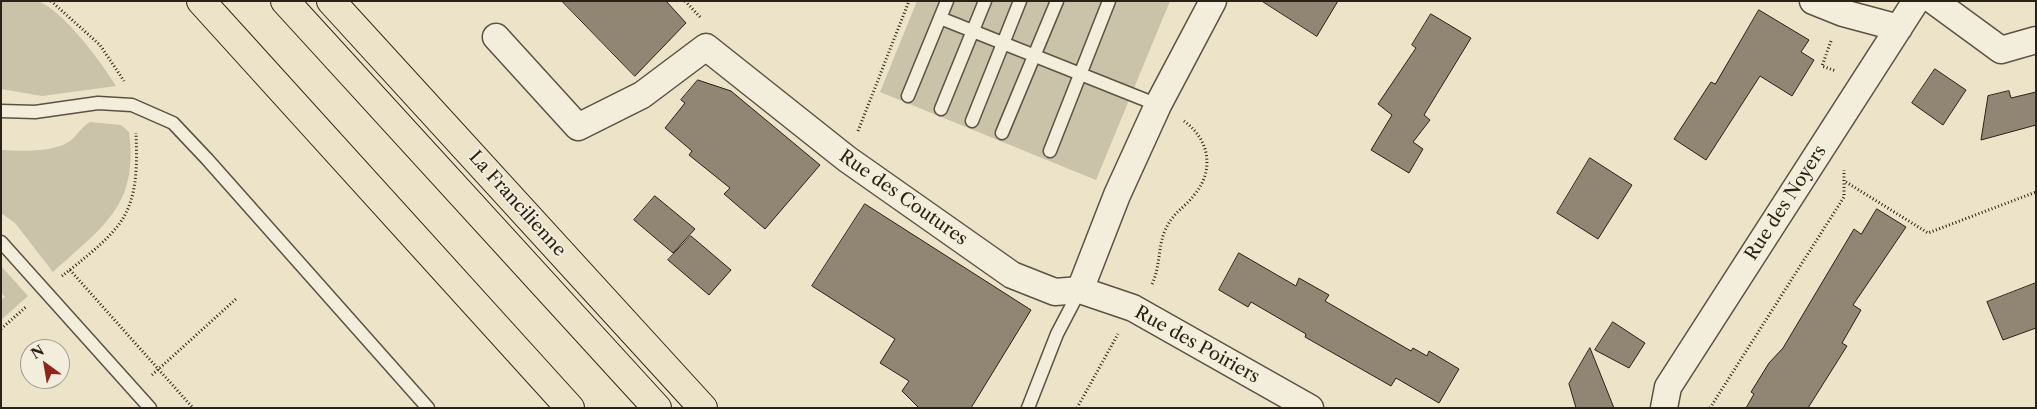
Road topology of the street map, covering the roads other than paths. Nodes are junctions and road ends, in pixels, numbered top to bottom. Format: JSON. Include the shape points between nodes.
{"nodes":[{"id":1,"x":201,"y":1,"type":"edge"},
{"id":2,"x":285,"y":1,"type":"edge"},
{"id":3,"x":331,"y":1,"type":"edge"},
{"id":4,"x":947,"y":1,"type":"edge"},
{"id":5,"x":985,"y":1,"type":"edge"},
{"id":6,"x":1020,"y":1,"type":"edge"},
{"id":7,"x":1057,"y":1,"type":"edge"},
{"id":8,"x":1109,"y":1,"type":"edge"},
{"id":9,"x":1213,"y":1,"type":"edge"},
{"id":10,"x":1813,"y":1,"type":"edge"},
{"id":11,"x":1916,"y":1,"type":"edge"},
{"id":12,"x":1934,"y":1,"type":"edge"},
{"id":13,"x":940,"y":18,"type":"junction"},
{"id":14,"x":1899,"y":28,"type":"junction"},
{"id":15,"x":973,"y":31,"type":"junction"},
{"id":16,"x":496,"y":37,"type":"dead end"},
{"id":17,"x":2036,"y":40,"type":"edge"},
{"id":18,"x":1003,"y":43,"type":"junction"},
{"id":19,"x":1034,"y":56,"type":"junction"},
{"id":20,"x":1080,"y":74,"type":"junction"},
{"id":21,"x":908,"y":96,"type":"dead end"},
{"id":22,"x":1158,"y":105,"type":"junction"},
{"id":23,"x":940,"y":109,"type":"dead end"},
{"id":24,"x":1,"y":111,"type":"edge"},
{"id":25,"x":972,"y":121,"type":"dead end"},
{"id":26,"x":1002,"y":133,"type":"dead end"},
{"id":27,"x":1050,"y":151,"type":"dead end"},
{"id":28,"x":1,"y":242,"type":"edge"},
{"id":29,"x":1080,"y":290,"type":"junction"},
{"id":30,"x":150,"y":408,"type":"edge"},
{"id":31,"x":428,"y":408,"type":"edge"},
{"id":32,"x":570,"y":408,"type":"edge"},
{"id":33,"x":657,"y":408,"type":"edge"},
{"id":34,"x":703,"y":408,"type":"edge"},
{"id":35,"x":1028,"y":408,"type":"edge"},
{"id":36,"x":1310,"y":408,"type":"edge"},
{"id":37,"x":1664,"y":408,"type":"edge"}],
"edges":[{"from":1,"to":32,"type":"main road"},
{"from":2,"to":33,"type":"main road"},
{"from":3,"to":34,"type":"main road","name":"La Francilienne"},
{"from":4,"to":13,"type":"lane"},
{"from":5,"to":15,"type":"lane"},
{"from":6,"to":18,"type":"lane"},
{"from":7,"to":19,"type":"lane"},
{"from":8,"to":20,"type":"lane"},
{"from":9,"to":22,"type":"street"},
{"from":10,"to":14,"type":"street"},
{"from":11,"to":14,"type":"street","name":"Rue des Noyers"},
{"from":12,"to":17,"type":"street","via":[[2001,50]]},
{"from":13,"to":15,"type":"lane"},
{"from":13,"to":21,"type":"lane"},
{"from":14,"to":37,"type":"street","name":"Rue des Noyers","via":[[1668,387]]},
{"from":15,"to":18,"type":"lane"},
{"from":15,"to":23,"type":"lane"},
{"from":16,"to":29,"type":"street","name":"Rue des Coutures","via":[[578,127],[642,95],[706,48],[847,159],[1012,275],[1054,292]]},
{"from":18,"to":19,"type":"lane"},
{"from":18,"to":25,"type":"lane"},
{"from":19,"to":20,"type":"lane"},
{"from":19,"to":26,"type":"lane"},
{"from":20,"to":22,"type":"lane"},
{"from":20,"to":27,"type":"lane"},
{"from":22,"to":29,"type":"street","via":[[1117,195]]},
{"from":24,"to":31,"type":"lane","via":[[35,112],[98,103],[132,105],[173,123]]},
{"from":28,"to":30,"type":"lane"},
{"from":29,"to":35,"type":"lane","via":[[1057,334]]},
{"from":29,"to":36,"type":"street","name":"Rue des Poiriers","via":[[1133,308]]}]}
